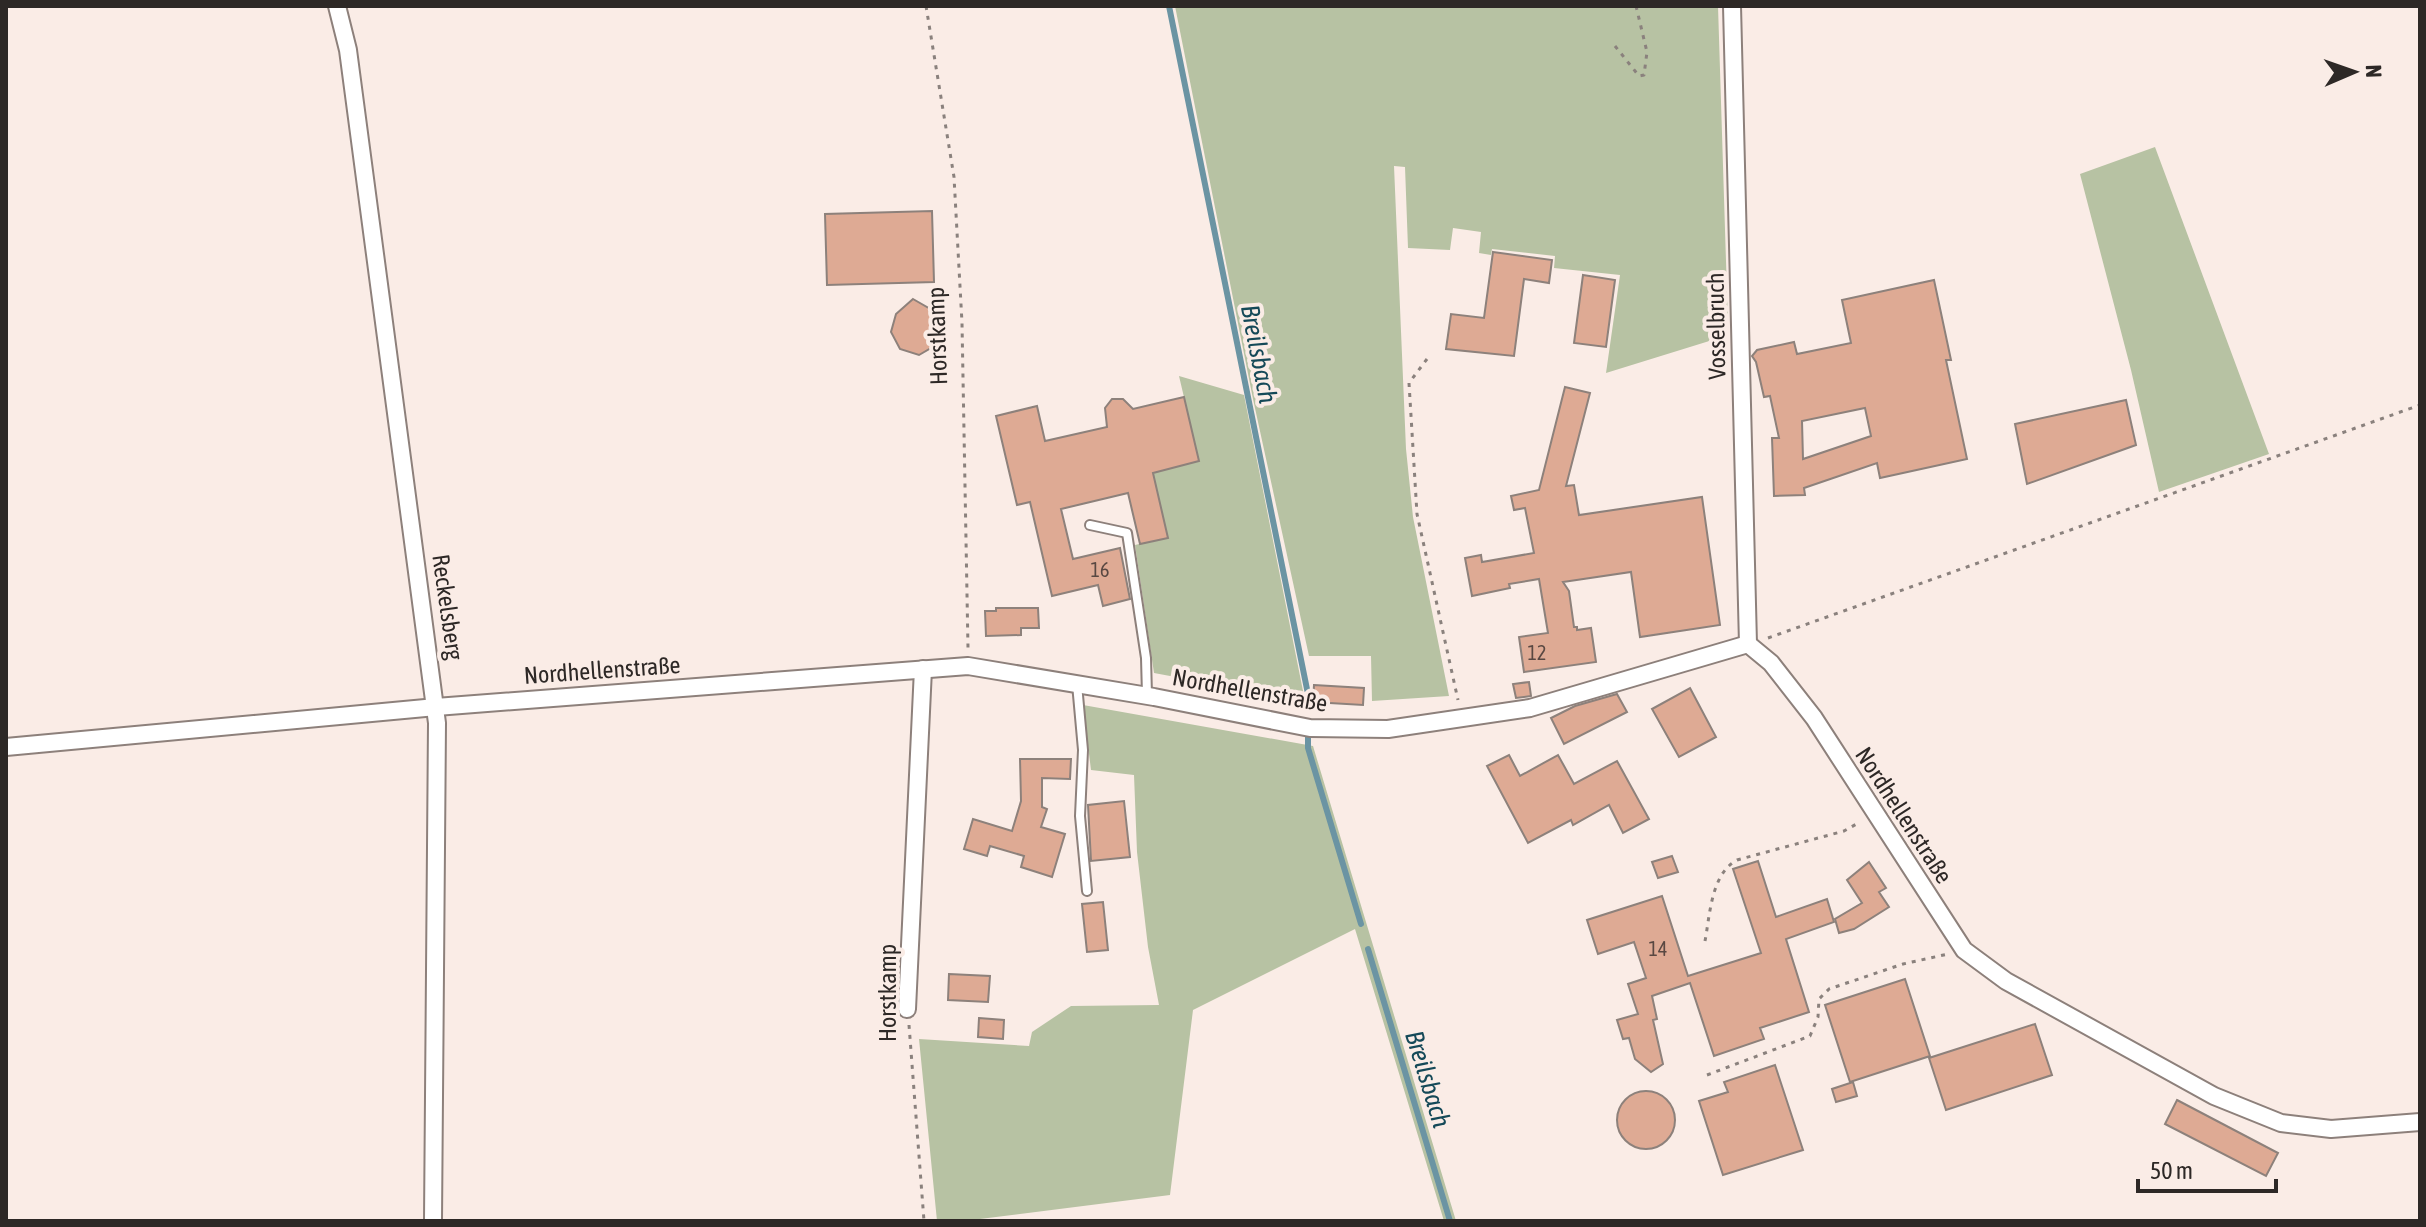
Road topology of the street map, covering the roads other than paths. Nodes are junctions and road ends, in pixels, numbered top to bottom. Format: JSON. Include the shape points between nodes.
{"nodes":[{"id":1,"x":337,"y":6,"type":"edge"},
{"id":2,"x":1732,"y":6,"type":"edge"},
{"id":3,"x":1090,"y":525,"type":"dead end"},
{"id":4,"x":1748,"y":644,"type":"junction"},
{"id":5,"x":923,"y":669,"type":"junction"},
{"id":6,"x":1077,"y":684,"type":"junction"},
{"id":7,"x":1147,"y":696,"type":"junction"},
{"id":8,"x":436,"y":707,"type":"junction"},
{"id":9,"x":6,"y":747,"type":"edge"},
{"id":10,"x":1087,"y":891,"type":"dead end"},
{"id":11,"x":907,"y":1009,"type":"road end"},
{"id":12,"x":2420,"y":1122,"type":"edge"},
{"id":13,"x":433,"y":1221,"type":"edge"}],
"edges":[{"from":1,"to":8,"type":"street","name":"Reckelsberg","via":[[348,50]]},
{"from":2,"to":4,"type":"street","name":"Vosselbruch"},
{"from":3,"to":7,"type":"lane","via":[[1127,533]]},
{"from":4,"to":7,"type":"street","name":"Nordhellenstraße","via":[[1530,708],[1388,729],[1310,728]]},
{"from":4,"to":12,"type":"street","name":"Nordhellenstraße","via":[[1788,682],[1814,718],[1964,950],[2006,981],[2200,1088],[2281,1123],[2331,1129]]},
{"from":5,"to":6,"type":"street","name":"Nordhellenstraße","via":[[968,666]]},
{"from":5,"to":8,"type":"street","name":"Nordhellenstraße"},
{"from":5,"to":11,"type":"street","name":"Horstkamp"},
{"from":6,"to":7,"type":"street","name":"Nordhellenstraße"},
{"from":6,"to":10,"type":"lane"},
{"from":8,"to":9,"type":"street","name":"Nordhellenstraße"},
{"from":8,"to":13,"type":"street","name":"Reckelsberg"}]}
